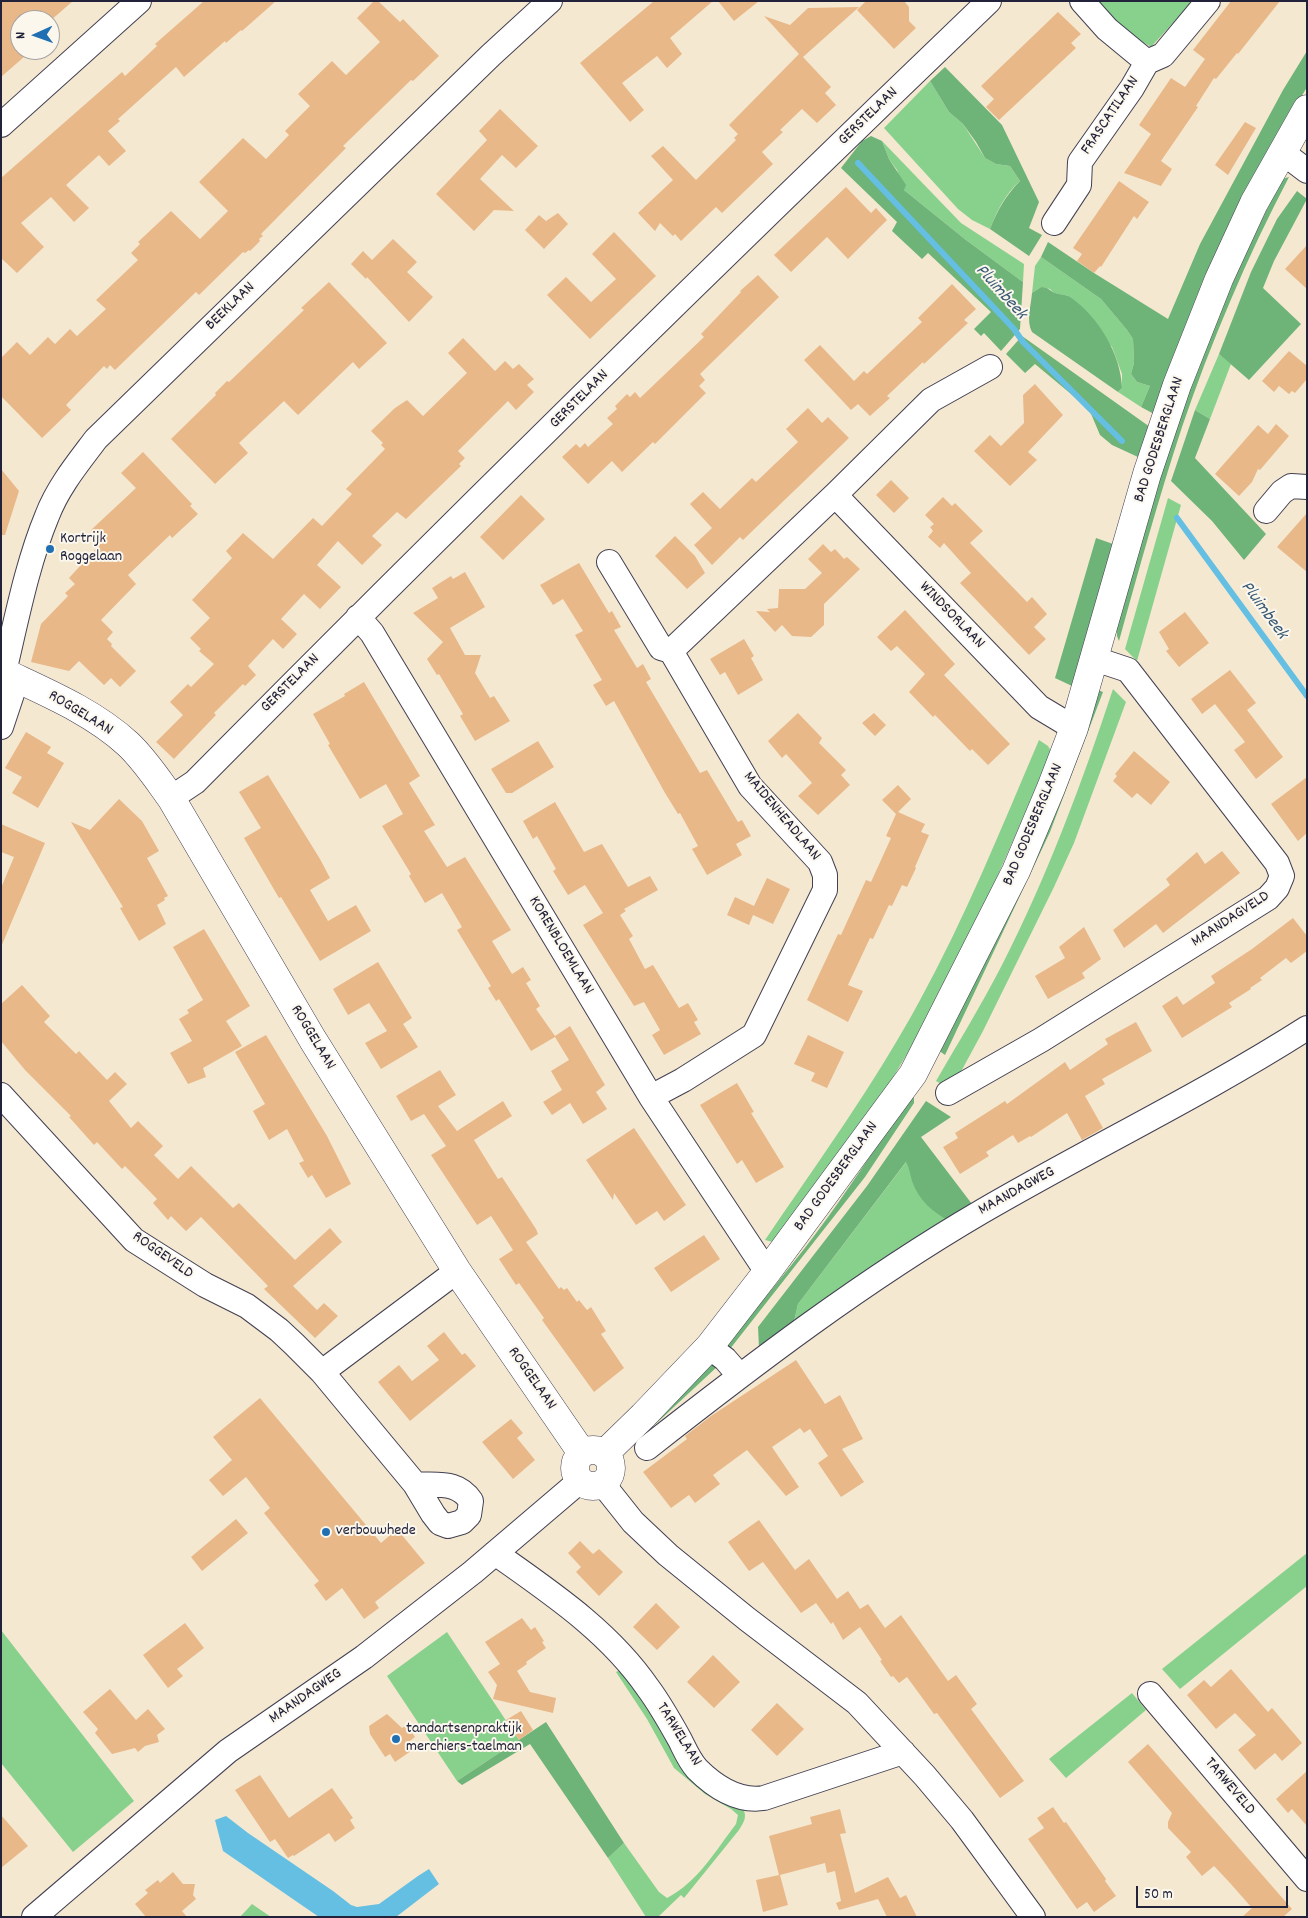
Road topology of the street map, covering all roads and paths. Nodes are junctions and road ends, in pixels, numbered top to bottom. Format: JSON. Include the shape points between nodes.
{"nodes":[{"id":1,"x":138,"y":1,"type":"edge"},
{"id":2,"x":550,"y":1,"type":"edge"},
{"id":3,"x":989,"y":1,"type":"edge"},
{"id":4,"x":1082,"y":1,"type":"edge"},
{"id":5,"x":1208,"y":1,"type":"edge"},
{"id":6,"x":1147,"y":62,"type":"junction"},
{"id":7,"x":1307,"y":109,"type":"edge"},
{"id":8,"x":1,"y":125,"type":"edge"},
{"id":9,"x":1282,"y":152,"type":"junction"},
{"id":10,"x":1307,"y":171,"type":"edge"},
{"id":11,"x":1054,"y":223,"type":"dead end"},
{"id":12,"x":990,"y":367,"type":"dead end"},
{"id":13,"x":1307,"y":487,"type":"edge"},
{"id":14,"x":835,"y":495,"type":"junction"},
{"id":15,"x":1266,"y":511,"type":"dead end"},
{"id":16,"x":609,"y":562,"type":"dead end"},
{"id":17,"x":358,"y":617,"type":"junction"},
{"id":18,"x":671,"y":651,"type":"junction"},
{"id":19,"x":1095,"y":659,"type":"junction"},
{"id":20,"x":7,"y":674,"type":"edge"},
{"id":21,"x":1,"y":727,"type":"edge"},
{"id":22,"x":1074,"y":728,"type":"junction"},
{"id":23,"x":171,"y":798,"type":"junction"},
{"id":24,"x":1307,"y":1028,"type":"edge"},
{"id":25,"x":948,"y":1093,"type":"dead end"},
{"id":26,"x":1,"y":1096,"type":"edge"},
{"id":27,"x":652,"y":1097,"type":"junction"},
{"id":28,"x":456,"y":1271,"type":"junction"},
{"id":29,"x":767,"y":1272,"type":"junction"},
{"id":30,"x":709,"y":1347,"type":"junction"},
{"id":31,"x":322,"y":1372,"type":"junction"},
{"id":32,"x":739,"y":1375,"type":"junction"},
{"id":33,"x":647,"y":1448,"type":"dead end"},
{"id":34,"x":593,"y":1454,"type":"junction"},
{"id":35,"x":591,"y":1481,"type":"junction"},
{"id":36,"x":415,"y":1484,"type":"dead end"},
{"id":37,"x":495,"y":1553,"type":"junction"},
{"id":38,"x":1150,"y":1694,"type":"dead end"},
{"id":39,"x":903,"y":1752,"type":"junction"},
{"id":40,"x":1307,"y":1879,"type":"edge"},
{"id":41,"x":34,"y":1917,"type":"edge"},
{"id":42,"x":1033,"y":1917,"type":"edge"}],
"edges":[{"from":1,"to":8,"type":"street"},
{"from":2,"to":20,"type":"street","name":"BEEKLAAN","via":[[96,439],[65,481],[47,516],[32,564]]},
{"from":3,"to":17,"type":"street","name":"GERSTELAAN"},
{"from":4,"to":6,"type":"street","name":"FRASCATILAAN","via":[[1107,30]]},
{"from":5,"to":6,"type":"street","name":"FRASCATILAAN","via":[[1163,55]]},
{"from":6,"to":11,"type":"street","name":"FRASCATILAAN","via":[[1080,162],[1080,185]]},
{"from":7,"to":9,"type":"street","name":"BAD GODESBERGLAAN"},
{"from":9,"to":10,"type":"street"},
{"from":9,"to":19,"type":"street","name":"BAD GODESBERGLAAN","via":[[1254,203],[1220,279],[1178,385],[1147,474]]},
{"from":12,"to":14,"type":"street","via":[[931,400]]},
{"from":13,"to":15,"type":"street","via":[[1291,486]]},
{"from":14,"to":18,"type":"street"},
{"from":14,"to":22,"type":"street","name":"WINDSORLAAN","via":[[1039,707]]},
{"from":16,"to":18,"type":"street","name":"MAIDENHEADLAAN","via":[[661,648]]},
{"from":17,"to":23,"type":"street","name":"GERSTELAAN","via":[[195,782]]},
{"from":17,"to":27,"type":"street","name":"KORENBLOEMLAAN","via":[[372,633]]},
{"from":18,"to":27,"type":"street","name":"MAIDENHEADLAAN","via":[[750,786],[820,862],[825,875],[825,890],[754,1035]]},
{"from":19,"to":22,"type":"street","name":"BAD GODESBERGLAAN"},
{"from":19,"to":25,"type":"street","name":"MAANDAGVELD","via":[[1128,670],[1277,863],[1282,876],[1268,898],[1041,1040]]},
{"from":20,"to":21,"type":"street","name":"BEEKLAAN"},
{"from":20,"to":23,"type":"street","name":"ROGGELAAN","via":[[105,725],[129,745]]},
{"from":22,"to":29,"type":"street","name":"BAD GODESBERGLAAN","via":[[1016,871],[913,1074]]},
{"from":23,"to":28,"type":"street","name":"ROGGELAAN","via":[[313,1040]]},
{"from":24,"to":32,"type":"street","name":"MAANDAGWEG","via":[[973,1217],[844,1299]]},
{"from":26,"to":31,"type":"street","name":"ROGGEVELD","via":[[134,1240],[205,1285],[247,1306],[279,1330]]},
{"from":27,"to":29,"type":"street","name":"KORENBLOEMLAAN"},
{"from":28,"to":31,"type":"street"},
{"from":28,"to":34,"type":"street","name":"ROGGELAAN"},
{"from":29,"to":30,"type":"street","name":"BAD GODESBERGLAAN"},
{"from":30,"to":32,"type":"street"},
{"from":30,"to":34,"type":"street","name":"BAD GODESBERGLAAN","via":[[643,1416]]},
{"from":31,"to":36,"type":"street","name":"ROGGEVELD"},
{"from":32,"to":33,"type":"street","name":"MAANDAGWEG"},
{"from":34,"to":35,"type":"street","via":[[610,1464],[610,1469],[606,1479]]},
{"from":35,"to":37,"type":"street","name":"MAANDAGWEG"},
{"from":35,"to":39,"type":"street","via":[[668,1555],[857,1703]]},
{"from":37,"to":39,"type":"street","name":"TARWELAAN","via":[[562,1600],[604,1637],[648,1688],[696,1768],[731,1794],[747,1800],[764,1798]]},
{"from":37,"to":41,"type":"street","name":"MAANDAGWEG","via":[[364,1657],[228,1751]]},
{"from":38,"to":40,"type":"street","name":"TARWEVELD"},
{"from":39,"to":42,"type":"street","via":[[962,1820]]}]}
